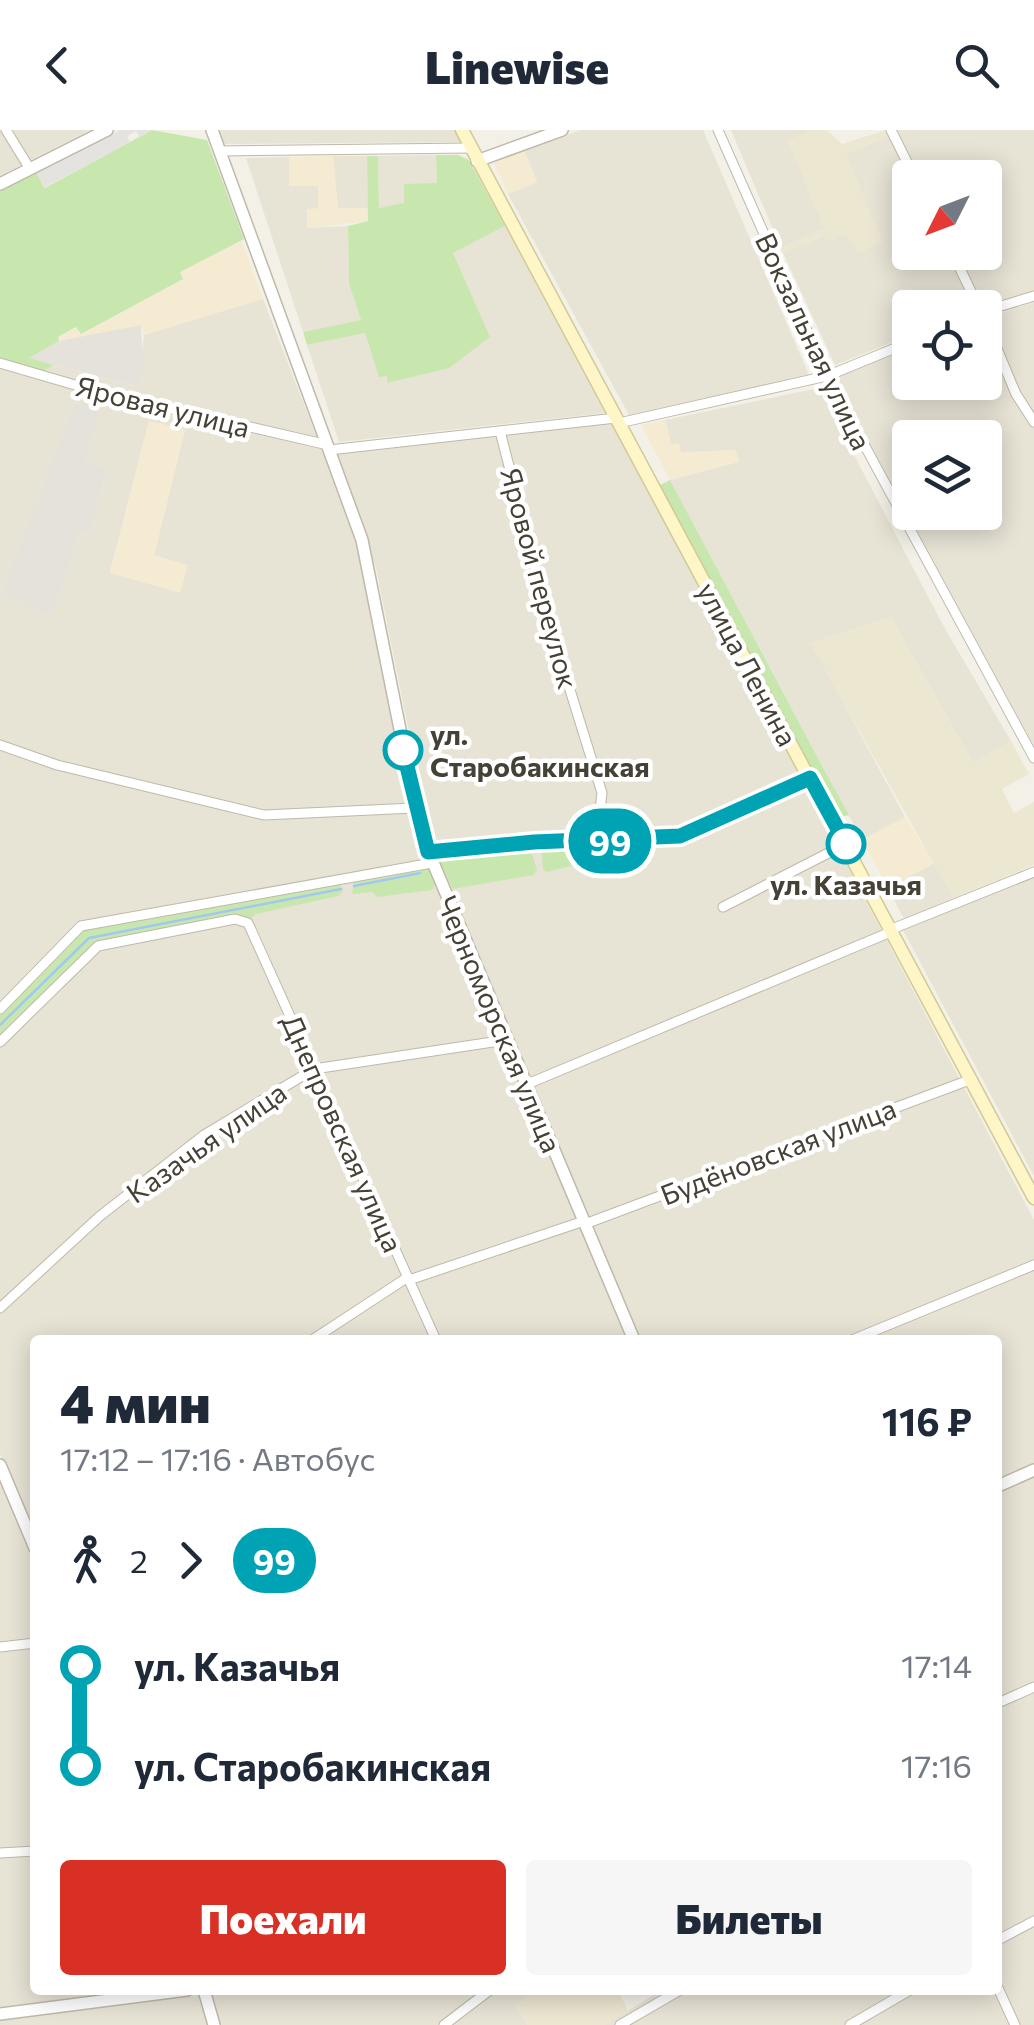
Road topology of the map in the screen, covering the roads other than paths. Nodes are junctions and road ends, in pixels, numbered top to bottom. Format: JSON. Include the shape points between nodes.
{"nodes":[{"id":1,"x":6,"y":130,"type":"edge"},
{"id":2,"x":107,"y":130,"type":"edge"},
{"id":3,"x":212,"y":130,"type":"edge"},
{"id":4,"x":462,"y":130,"type":"edge"},
{"id":5,"x":562,"y":130,"type":"edge"},
{"id":6,"x":718,"y":130,"type":"edge"},
{"id":7,"x":891,"y":130,"type":"edge"},
{"id":8,"x":220,"y":150,"type":"junction"},
{"id":9,"x":474,"y":154,"type":"junction"},
{"id":10,"x":906,"y":160,"type":"edge"},
{"id":11,"x":30,"y":169,"type":"junction"},
{"id":12,"x":0,"y":184,"type":"edge"},
{"id":13,"x":1034,"y":296,"type":"edge"},
{"id":14,"x":1002,"y":304,"type":"edge"},
{"id":15,"x":892,"y":349,"type":"edge"},
{"id":16,"x":1002,"y":361,"type":"edge"},
{"id":17,"x":0,"y":363,"type":"edge"},
{"id":18,"x":826,"y":376,"type":"junction"},
{"id":19,"x":617,"y":420,"type":"junction"},
{"id":20,"x":1034,"y":422,"type":"edge"},
{"id":21,"x":500,"y":431,"type":"junction"},
{"id":22,"x":328,"y":448,"type":"junction"},
{"id":23,"x":0,"y":745,"type":"edge"},
{"id":24,"x":1034,"y":758,"type":"edge"},
{"id":25,"x":810,"y":778,"type":"junction"},
{"id":26,"x":414,"y":808,"type":"junction"},
{"id":27,"x":590,"y":839,"type":"junction"},
{"id":28,"x":846,"y":844,"type":"junction"},
{"id":29,"x":430,"y":858,"type":"junction"},
{"id":30,"x":1034,"y":872,"type":"edge"},
{"id":31,"x":722,"y":907,"type":"dead end"},
{"id":32,"x":892,"y":930,"type":"junction"},
{"id":33,"x":0,"y":1010,"type":"edge"},
{"id":34,"x":506,"y":1040,"type":"junction"},
{"id":35,"x":0,"y":1042,"type":"edge"},
{"id":36,"x":314,"y":1069,"type":"junction"},
{"id":37,"x":972,"y":1079,"type":"junction"},
{"id":38,"x":526,"y":1085,"type":"junction"},
{"id":39,"x":1034,"y":1198,"type":"edge"},
{"id":40,"x":584,"y":1222,"type":"junction"},
{"id":41,"x":1034,"y":1265,"type":"edge"},
{"id":42,"x":409,"y":1279,"type":"junction"},
{"id":43,"x":0,"y":1308,"type":"edge"},
{"id":44,"x":320,"y":1335,"type":"edge"},
{"id":45,"x":434,"y":1335,"type":"edge"},
{"id":46,"x":632,"y":1335,"type":"edge"},
{"id":47,"x":864,"y":1335,"type":"edge"},
{"id":48,"x":0,"y":1465,"type":"edge"},
{"id":49,"x":1034,"y":1470,"type":"edge"},
{"id":50,"x":1002,"y":1484,"type":"edge"},
{"id":51,"x":29,"y":1512,"type":"edge"},
{"id":52,"x":30,"y":1643,"type":"edge"},
{"id":53,"x":0,"y":1647,"type":"edge"},
{"id":54,"x":1034,"y":1687,"type":"edge"},
{"id":55,"x":1002,"y":1701,"type":"edge"},
{"id":56,"x":30,"y":1851,"type":"edge"},
{"id":57,"x":0,"y":1854,"type":"edge"},
{"id":58,"x":1034,"y":1921,"type":"edge"},
{"id":59,"x":1002,"y":1938,"type":"edge"},
{"id":60,"x":148,"y":1995,"type":"edge"},
{"id":61,"x":205,"y":1995,"type":"edge"},
{"id":62,"x":483,"y":1995,"type":"edge"},
{"id":63,"x":671,"y":1995,"type":"edge"},
{"id":64,"x":901,"y":1995,"type":"edge"},
{"id":65,"x":1001,"y":1995,"type":"edge"},
{"id":66,"x":0,"y":2014,"type":"edge"},
{"id":67,"x":214,"y":2025,"type":"edge"},
{"id":68,"x":444,"y":2025,"type":"edge"},
{"id":69,"x":620,"y":2025,"type":"edge"},
{"id":70,"x":850,"y":2025,"type":"edge"},
{"id":71,"x":1015,"y":2025,"type":"edge"}],
"edges":[{"from":1,"to":11,"type":"street"},
{"from":2,"to":11,"type":"street"},
{"from":3,"to":8,"type":"street","name":"Черноморская улица"},
{"from":4,"to":9,"type":"main road","name":"улица Ленина"},
{"from":5,"to":9,"type":"street"},
{"from":6,"to":18,"type":"street","name":"Вокзальная улица"},
{"from":7,"to":10,"type":"street"},
{"from":8,"to":9,"type":"street"},
{"from":8,"to":22,"type":"street","name":"Черноморская улица"},
{"from":9,"to":19,"type":"main road","name":"улица Ленина"},
{"from":11,"to":12,"type":"street"},
{"from":13,"to":14,"type":"street"},
{"from":15,"to":18,"type":"street","name":"Яровая улица"},
{"from":16,"to":20,"type":"street"},
{"from":17,"to":22,"type":"street","name":"Яровая улица"},
{"from":18,"to":19,"type":"street","name":"Яровая улица"},
{"from":18,"to":24,"type":"street","name":"Вокзальная улица"},
{"from":19,"to":21,"type":"street","name":"Яровая улица"},
{"from":19,"to":25,"type":"main road","name":"улица Ленина"},
{"from":21,"to":22,"type":"street","name":"Яровая улица"},
{"from":21,"to":27,"type":"street","name":"Яровой переулок","via":[[602,793]]},
{"from":22,"to":26,"type":"street","name":"Черноморская улица","via":[[366,558]]},
{"from":23,"to":26,"type":"street","via":[[57,766],[264,815]]},
{"from":25,"to":27,"type":"street","via":[[680,836]]},
{"from":25,"to":28,"type":"main road","name":"улица Ленина"},
{"from":26,"to":29,"type":"street","name":"Черноморская улица"},
{"from":27,"to":29,"type":"street"},
{"from":28,"to":31,"type":"street"},
{"from":28,"to":32,"type":"main road","name":"улица Ленина"},
{"from":29,"to":33,"type":"street","via":[[81,926]]},
{"from":29,"to":34,"type":"street","name":"Черноморская улица"},
{"from":30,"to":32,"type":"street"},
{"from":32,"to":37,"type":"main road","name":"улица Ленина"},
{"from":32,"to":38,"type":"street"},
{"from":34,"to":36,"type":"street","name":"Казачья улица"},
{"from":34,"to":38,"type":"street","name":"Черноморская улица"},
{"from":35,"to":36,"type":"street","name":"Днепровская улица","via":[[98,946],[234,919],[250,925]]},
{"from":36,"to":42,"type":"street","name":"Днепровская улица"},
{"from":36,"to":43,"type":"street","name":"Казачья улица","via":[[204,1136],[100,1216]]},
{"from":37,"to":39,"type":"main road","name":"улица Ленина"},
{"from":37,"to":40,"type":"street","name":"Будёновская улица"},
{"from":38,"to":40,"type":"street","name":"Черноморская улица"},
{"from":40,"to":42,"type":"street","name":"Будёновская улица"},
{"from":40,"to":46,"type":"street","name":"Черноморская улица"},
{"from":41,"to":47,"type":"street"},
{"from":42,"to":44,"type":"street","name":"Будёновская улица"},
{"from":42,"to":45,"type":"street","name":"Днепровская улица"},
{"from":48,"to":51,"type":"street"},
{"from":49,"to":50,"type":"street"},
{"from":52,"to":53,"type":"street"},
{"from":54,"to":55,"type":"street"},
{"from":56,"to":57,"type":"street"},
{"from":58,"to":59,"type":"street"},
{"from":60,"to":66,"type":"street"},
{"from":61,"to":67,"type":"street"},
{"from":62,"to":68,"type":"street"},
{"from":63,"to":69,"type":"street"},
{"from":64,"to":70,"type":"street"},
{"from":65,"to":71,"type":"street"}]}
